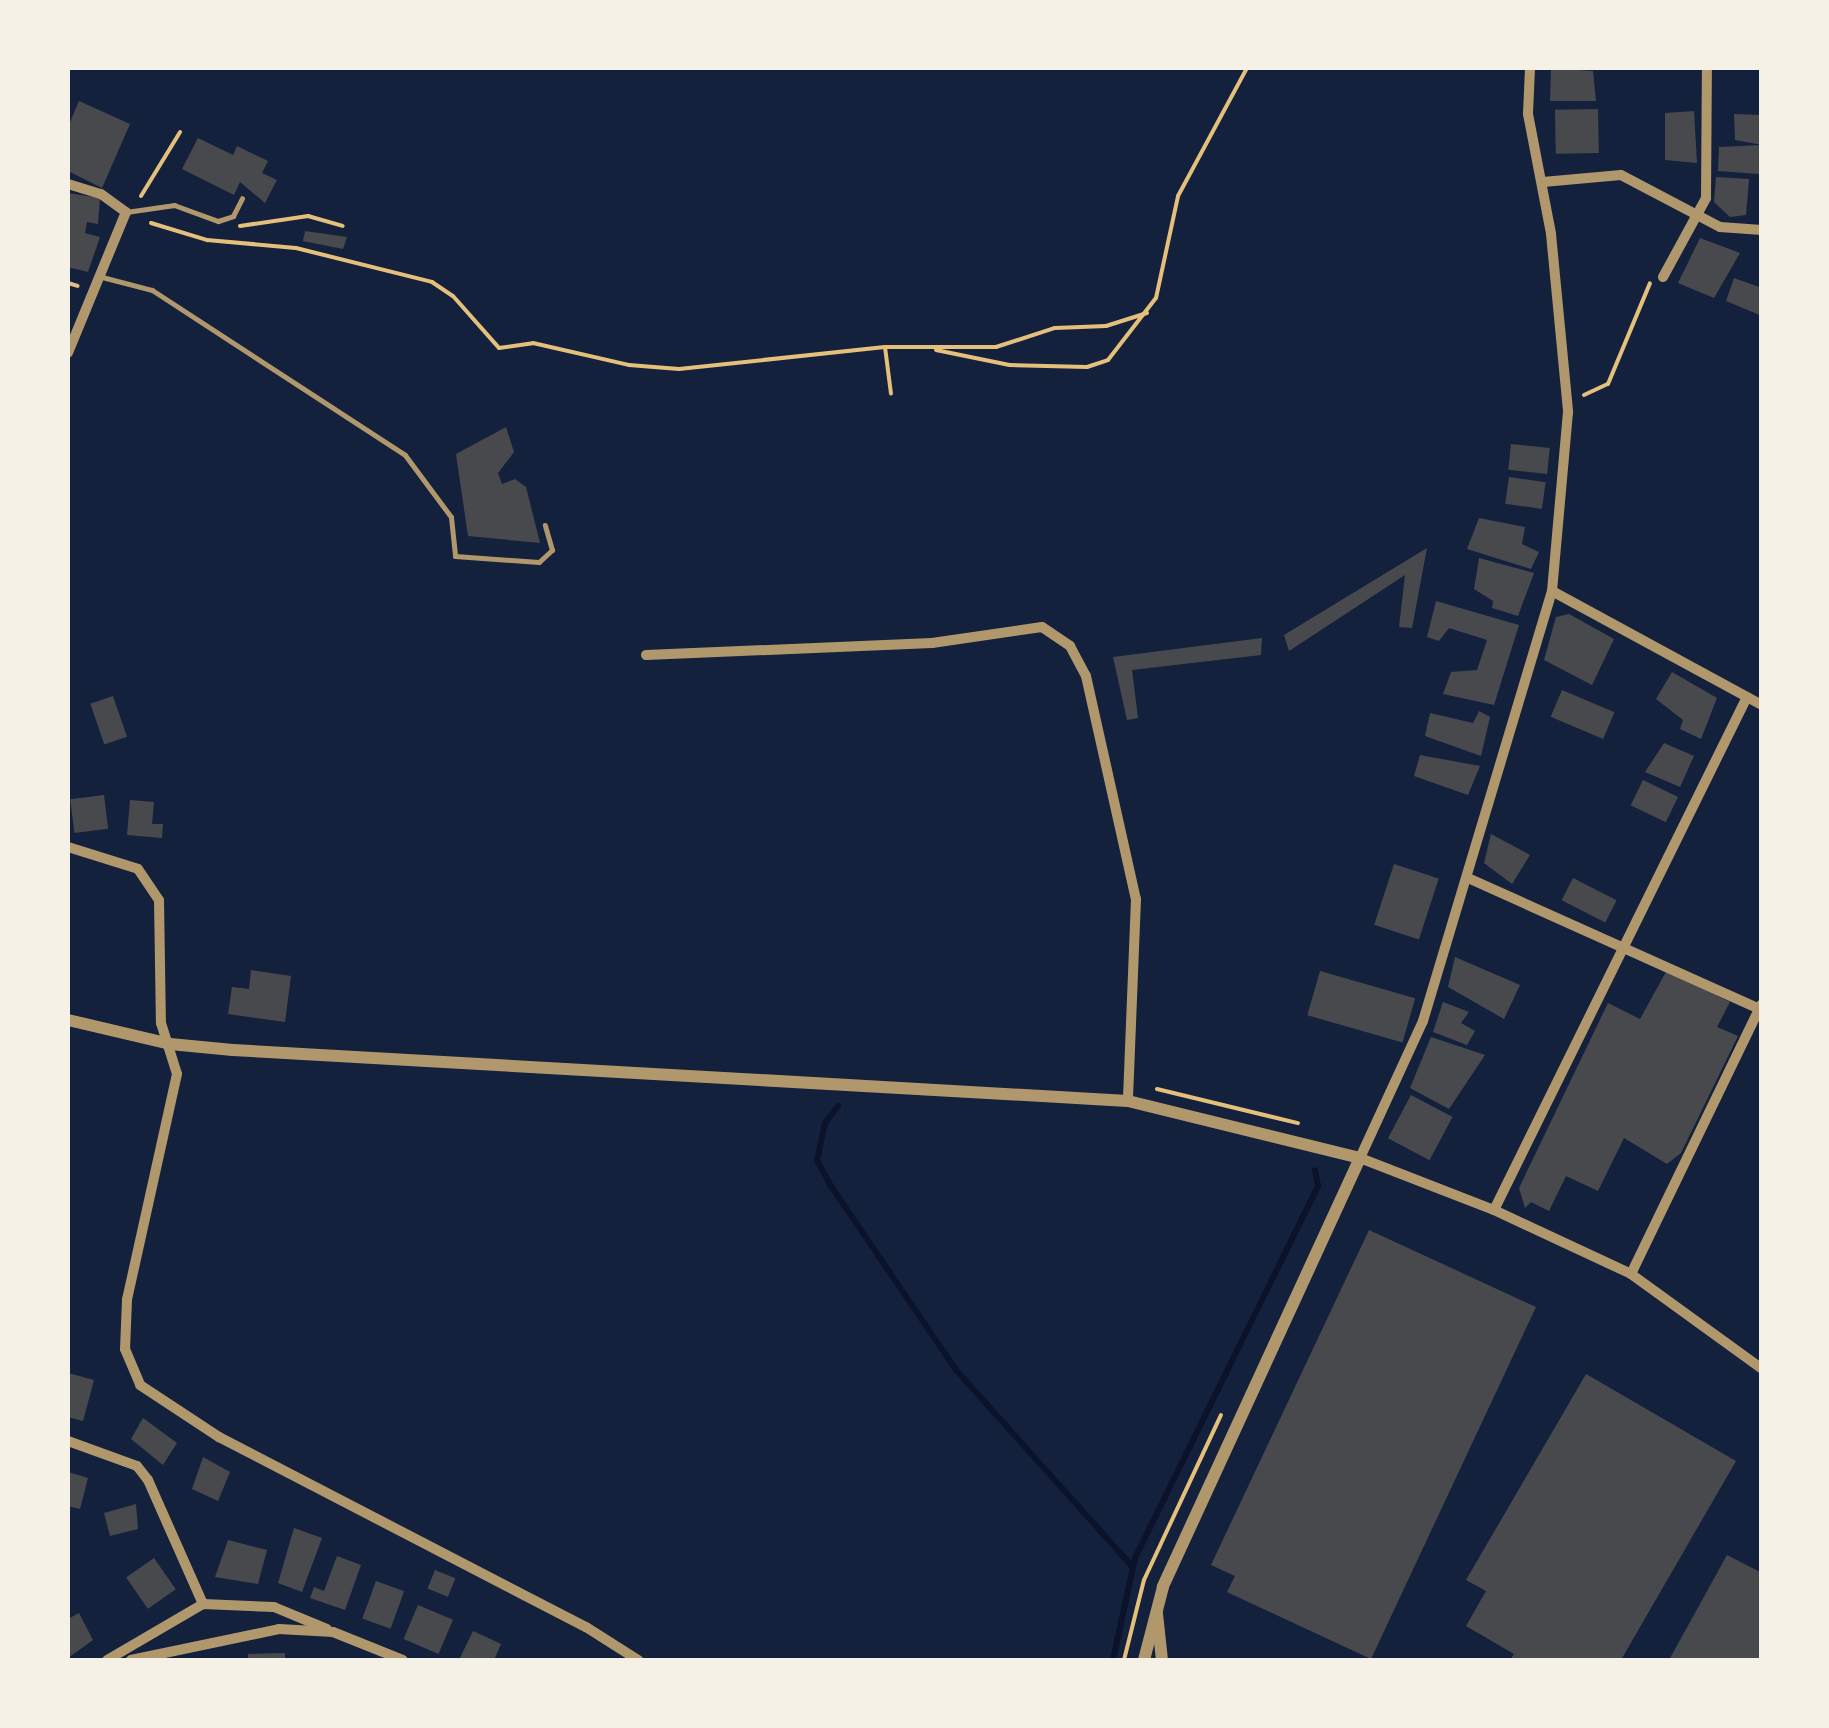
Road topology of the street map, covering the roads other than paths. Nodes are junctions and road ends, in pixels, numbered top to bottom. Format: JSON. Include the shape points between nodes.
{"nodes":[{"id":1,"x":1530,"y":68,"type":"edge"},
{"id":2,"x":1707,"y":68,"type":"edge"},
{"id":3,"x":1543,"y":182,"type":"junction"},
{"id":4,"x":68,"y":184,"type":"edge"},
{"id":5,"x":242,"y":198,"type":"dead end"},
{"id":6,"x":126,"y":212,"type":"junction"},
{"id":7,"x":1694,"y":214,"type":"junction"},
{"id":8,"x":1762,"y":230,"type":"edge"},
{"id":9,"x":102,"y":277,"type":"junction"},
{"id":10,"x":1664,"y":278,"type":"road end"},
{"id":11,"x":68,"y":353,"type":"edge"},
{"id":12,"x":545,"y":525,"type":"dead end"},
{"id":13,"x":1552,"y":591,"type":"junction"},
{"id":14,"x":646,"y":654,"type":"dead end"},
{"id":15,"x":1746,"y":697,"type":"junction"},
{"id":16,"x":1762,"y":705,"type":"edge"},
{"id":17,"x":68,"y":847,"type":"edge"},
{"id":18,"x":1468,"y":878,"type":"junction"},
{"id":19,"x":1624,"y":945,"type":"junction"},
{"id":20,"x":1761,"y":1007,"type":"edge"},
{"id":21,"x":68,"y":1020,"type":"edge"},
{"id":22,"x":170,"y":1044,"type":"junction"},
{"id":23,"x":1128,"y":1101,"type":"junction"},
{"id":24,"x":1360,"y":1158,"type":"junction"},
{"id":25,"x":1494,"y":1210,"type":"junction"},
{"id":26,"x":1631,"y":1274,"type":"junction"},
{"id":27,"x":1762,"y":1369,"type":"edge"},
{"id":28,"x":68,"y":1440,"type":"edge"},
{"id":29,"x":203,"y":1604,"type":"junction"},
{"id":30,"x":1156,"y":1612,"type":"junction"},
{"id":31,"x":333,"y":1632,"type":"junction"},
{"id":32,"x":107,"y":1660,"type":"edge"},
{"id":33,"x":131,"y":1660,"type":"edge"},
{"id":34,"x":404,"y":1660,"type":"edge"},
{"id":35,"x":638,"y":1660,"type":"edge"},
{"id":36,"x":1144,"y":1660,"type":"edge"},
{"id":37,"x":1162,"y":1660,"type":"edge"}],
"edges":[{"from":1,"to":3,"type":"street","via":[[1528,114]]},
{"from":2,"to":7,"type":"street","via":[[1706,198]]},
{"from":3,"to":7,"type":"street","via":[[1621,175]]},
{"from":3,"to":13,"type":"street","via":[[1568,402]]},
{"from":4,"to":6,"type":"street","via":[[101,194]]},
{"from":5,"to":6,"type":"lane","via":[[234,216],[218,221],[174,206]]},
{"from":6,"to":9,"type":"street"},
{"from":7,"to":8,"type":"street","via":[[1720,227]]},
{"from":7,"to":10,"type":"street"},
{"from":9,"to":11,"type":"street"},
{"from":9,"to":12,"type":"lane","via":[[152,290],[404,455],[451,516],[455,556],[539,562],[552,550]]},
{"from":13,"to":15,"type":"street"},
{"from":13,"to":18,"type":"street"},
{"from":14,"to":23,"type":"street","via":[[932,643],[1042,627],[1070,646],[1086,676],[1136,898]]},
{"from":15,"to":16,"type":"street"},
{"from":15,"to":19,"type":"street"},
{"from":17,"to":22,"type":"street","via":[[124,861],[156,889],[161,1023]]},
{"from":18,"to":19,"type":"street"},
{"from":18,"to":24,"type":"street","via":[[1408,1061]]},
{"from":19,"to":20,"type":"street"},
{"from":19,"to":25,"type":"street"},
{"from":20,"to":26,"type":"street"},
{"from":21,"to":22,"type":"street"},
{"from":22,"to":23,"type":"street"},
{"from":22,"to":35,"type":"street","via":[[176,1074],[124,1328],[140,1385],[220,1437]]},
{"from":23,"to":24,"type":"street"},
{"from":24,"to":25,"type":"street"},
{"from":24,"to":30,"type":"street"},
{"from":25,"to":26,"type":"street"},
{"from":26,"to":27,"type":"street"},
{"from":28,"to":29,"type":"street","via":[[136,1466],[148,1480]]},
{"from":29,"to":31,"type":"street","via":[[274,1607]]},
{"from":29,"to":32,"type":"street"},
{"from":30,"to":36,"type":"street"},
{"from":30,"to":37,"type":"street"},
{"from":31,"to":33,"type":"street","via":[[242,1633]]},
{"from":31,"to":34,"type":"street"}]}
